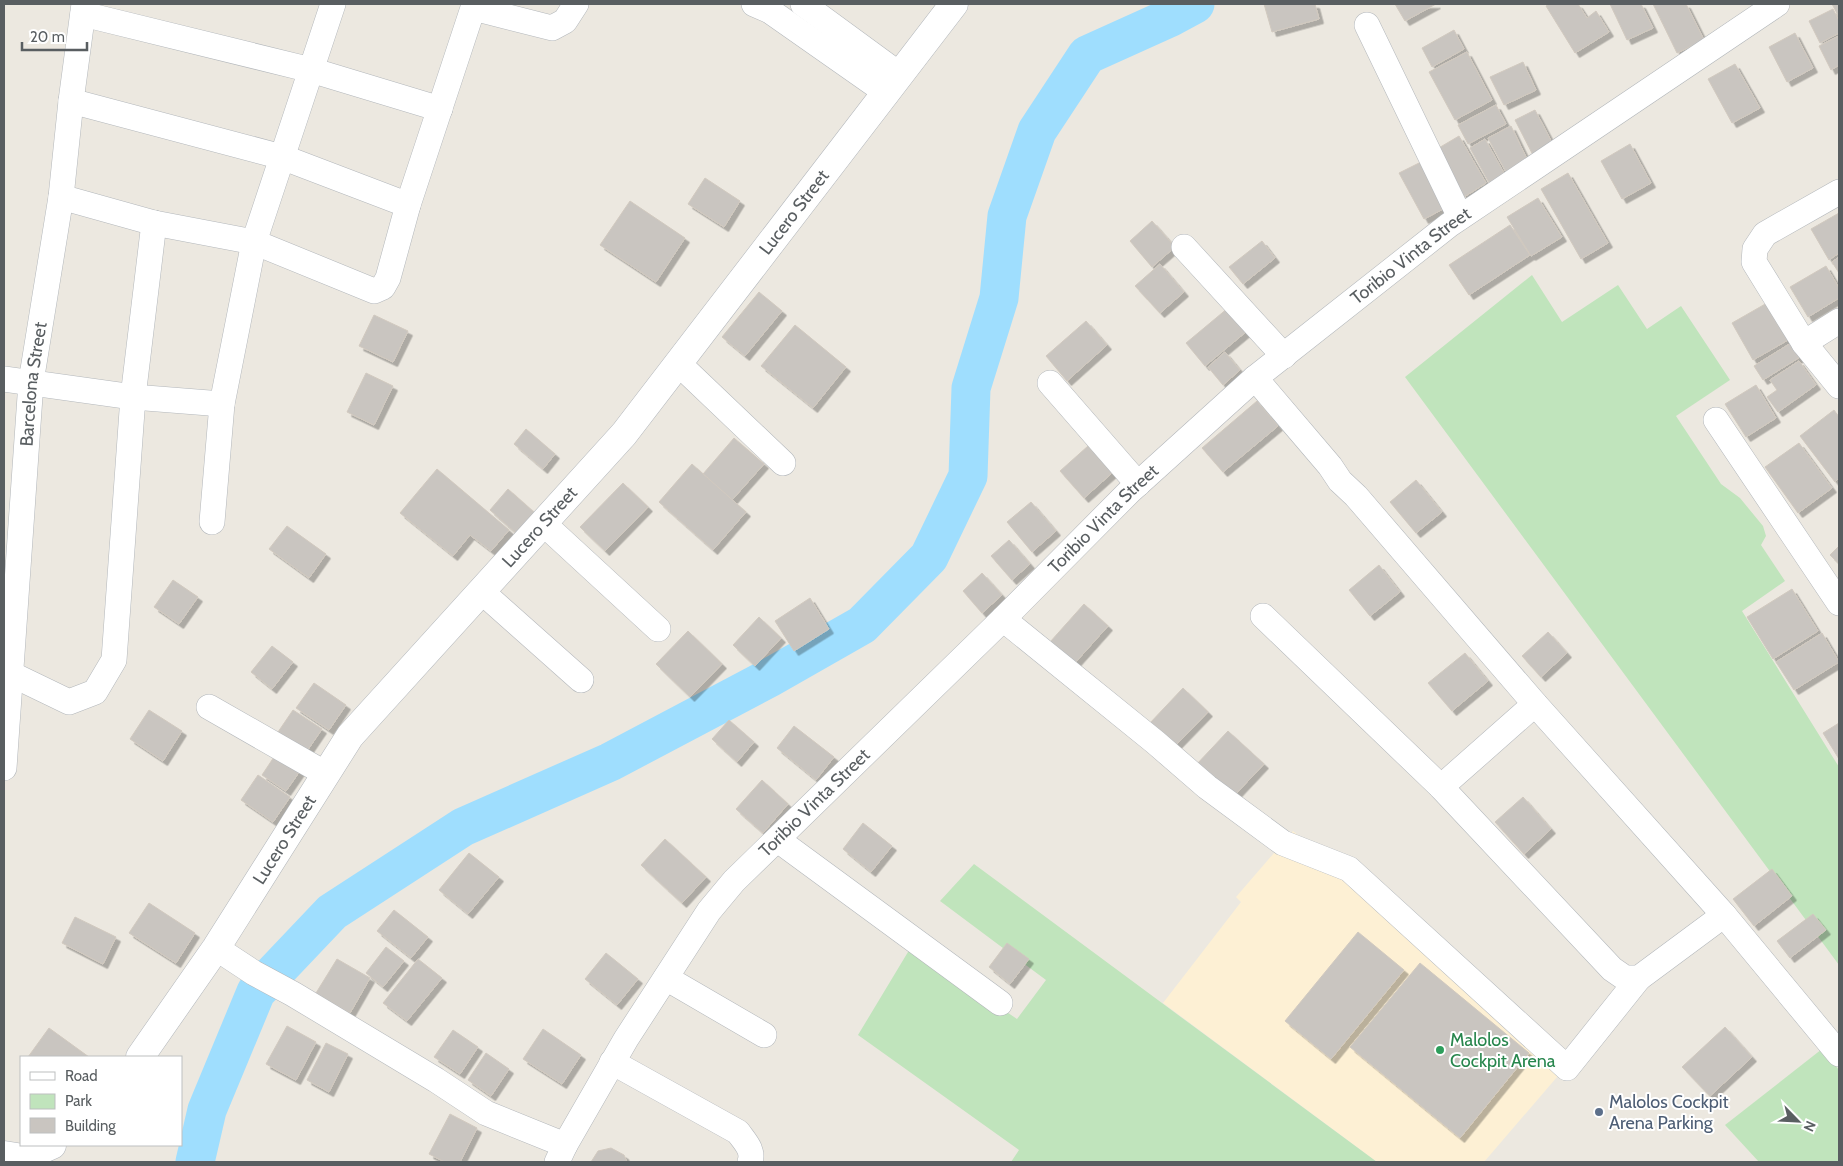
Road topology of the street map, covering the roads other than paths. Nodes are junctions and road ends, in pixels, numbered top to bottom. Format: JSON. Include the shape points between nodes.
{"nodes":[{"id":1,"x":333,"y":4,"type":"edge"},
{"id":2,"x":576,"y":4,"type":"edge"},
{"id":3,"x":754,"y":4,"type":"edge"},
{"id":4,"x":803,"y":4,"type":"edge"},
{"id":5,"x":954,"y":4,"type":"edge"},
{"id":6,"x":1777,"y":4,"type":"edge"},
{"id":7,"x":465,"y":6,"type":"edge"},
{"id":8,"x":84,"y":9,"type":"edge"},
{"id":9,"x":1366,"y":25,"type":"dead end"},
{"id":10,"x":311,"y":70,"type":"junction"},
{"id":11,"x":893,"y":84,"type":"junction"},
{"id":12,"x":71,"y":101,"type":"junction"},
{"id":13,"x":440,"y":109,"type":"junction"},
{"id":14,"x":282,"y":157,"type":"junction"},
{"id":15,"x":1839,"y":192,"type":"edge"},
{"id":16,"x":61,"y":197,"type":"junction"},
{"id":17,"x":408,"y":205,"type":"junction"},
{"id":18,"x":1460,"y":217,"type":"junction"},
{"id":19,"x":154,"y":223,"type":"junction"},
{"id":20,"x":254,"y":242,"type":"junction"},
{"id":21,"x":1184,"y":247,"type":"dead end"},
{"id":22,"x":1839,"y":322,"type":"edge"},
{"id":23,"x":1804,"y":343,"type":"junction"},
{"id":24,"x":1284,"y":356,"type":"junction"},
{"id":25,"x":678,"y":364,"type":"junction"},
{"id":26,"x":1255,"y":378,"type":"junction"},
{"id":27,"x":4,"y":379,"type":"edge"},
{"id":28,"x":31,"y":382,"type":"junction"},
{"id":29,"x":1050,"y":383,"type":"dead end"},
{"id":30,"x":1839,"y":386,"type":"edge"},
{"id":31,"x":133,"y":397,"type":"junction"},
{"id":32,"x":222,"y":404,"type":"junction"},
{"id":33,"x":1716,"y":420,"type":"dead end"},
{"id":34,"x":784,"y":463,"type":"dead end"},
{"id":35,"x":1138,"y":484,"type":"junction"},
{"id":36,"x":212,"y":522,"type":"dead end"},
{"id":37,"x":544,"y":524,"type":"junction"},
{"id":38,"x":482,"y":592,"type":"junction"},
{"id":39,"x":1839,"y":602,"type":"edge"},
{"id":40,"x":1263,"y":616,"type":"dead end"},
{"id":41,"x":1003,"y":619,"type":"junction"},
{"id":42,"x":658,"y":628,"type":"dead end"},
{"id":43,"x":11,"y":674,"type":"junction"},
{"id":44,"x":582,"y":680,"type":"dead end"},
{"id":45,"x":1535,"y":704,"type":"junction"},
{"id":46,"x":209,"y":707,"type":"dead end"},
{"id":47,"x":4,"y":768,"type":"edge"},
{"id":48,"x":326,"y":774,"type":"junction"},
{"id":49,"x":1440,"y":787,"type":"junction"},
{"id":50,"x":778,"y":840,"type":"junction"},
{"id":51,"x":1724,"y":915,"type":"junction"},
{"id":52,"x":216,"y":948,"type":"junction"},
{"id":53,"x":666,"y":978,"type":"junction"},
{"id":54,"x":1638,"y":978,"type":"junction"},
{"id":55,"x":1000,"y":1003,"type":"dead end"},
{"id":56,"x":764,"y":1035,"type":"dead end"},
{"id":57,"x":1839,"y":1054,"type":"edge"},
{"id":58,"x":141,"y":1056,"type":"edge"},
{"id":59,"x":612,"y":1062,"type":"junction"},
{"id":60,"x":49,"y":1146,"type":"edge"},
{"id":61,"x":561,"y":1154,"type":"edge"},
{"id":62,"x":16,"y":1159,"type":"edge"},
{"id":63,"x":750,"y":1162,"type":"edge"}],
"edges":[{"from":1,"to":10,"type":"street"},
{"from":2,"to":7,"type":"street","via":[[565,21],[552,28]]},
{"from":3,"to":11,"type":"street"},
{"from":4,"to":11,"type":"street"},
{"from":5,"to":11,"type":"street","name":"Lucero Street"},
{"from":6,"to":18,"type":"street","name":"Toribio Vinta Street"},
{"from":7,"to":13,"type":"street"},
{"from":8,"to":10,"type":"street"},
{"from":8,"to":12,"type":"street","name":"Barcelona Street"},
{"from":9,"to":18,"type":"street"},
{"from":10,"to":13,"type":"street"},
{"from":10,"to":14,"type":"street"},
{"from":11,"to":25,"type":"street","name":"Lucero Street"},
{"from":12,"to":14,"type":"street"},
{"from":12,"to":16,"type":"street","name":"Barcelona Street"},
{"from":13,"to":17,"type":"street"},
{"from":14,"to":17,"type":"street"},
{"from":14,"to":20,"type":"street"},
{"from":15,"to":23,"type":"street","via":[[1764,234],[1756,249],[1754,262]]},
{"from":16,"to":19,"type":"street"},
{"from":16,"to":28,"type":"street","name":"Barcelona Street"},
{"from":17,"to":20,"type":"street","via":[[388,278],[382,287],[374,291]]},
{"from":18,"to":24,"type":"street","name":"Toribio Vinta Street"},
{"from":19,"to":20,"type":"street"},
{"from":19,"to":31,"type":"street"},
{"from":20,"to":32,"type":"street"},
{"from":21,"to":24,"type":"street"},
{"from":22,"to":23,"type":"street"},
{"from":23,"to":30,"type":"street"},
{"from":24,"to":26,"type":"street","name":"Toribio Vinta Street"},
{"from":25,"to":34,"type":"street"},
{"from":25,"to":37,"type":"street","name":"Lucero Street","via":[[624,434]]},
{"from":26,"to":35,"type":"street","name":"Toribio Vinta Street"},
{"from":26,"to":45,"type":"street","via":[[1340,481]]},
{"from":27,"to":28,"type":"street"},
{"from":28,"to":31,"type":"street"},
{"from":28,"to":43,"type":"street","name":"Barcelona Street"},
{"from":29,"to":35,"type":"street"},
{"from":31,"to":32,"type":"street"},
{"from":31,"to":43,"type":"street","via":[[114,660],[95,692],[69,702]]},
{"from":32,"to":36,"type":"street"},
{"from":33,"to":39,"type":"street"},
{"from":35,"to":41,"type":"street","name":"Toribio Vinta Street"},
{"from":37,"to":38,"type":"street","name":"Lucero Street"},
{"from":37,"to":42,"type":"street"},
{"from":38,"to":44,"type":"street"},
{"from":38,"to":48,"type":"street","name":"Lucero Street","via":[[350,736]]},
{"from":40,"to":49,"type":"street"},
{"from":41,"to":50,"type":"street","name":"Toribio Vinta Street"},
{"from":41,"to":54,"type":"street","via":[[1207,787],[1283,842],[1349,869],[1567,1068]]},
{"from":43,"to":47,"type":"street","name":"Barcelona Street"},
{"from":45,"to":49,"type":"street"},
{"from":45,"to":51,"type":"street"},
{"from":46,"to":48,"type":"street"},
{"from":48,"to":52,"type":"street","name":"Lucero Street"},
{"from":49,"to":54,"type":"street","via":[[1612,969],[1625,978]]},
{"from":50,"to":53,"type":"street","name":"Toribio Vinta Street","via":[[734,881],[709,911]]},
{"from":50,"to":55,"type":"street"},
{"from":51,"to":54,"type":"street"},
{"from":51,"to":57,"type":"street"},
{"from":52,"to":58,"type":"street","name":"Lucero Street"},
{"from":52,"to":61,"type":"street","via":[[486,1113]]},
{"from":53,"to":56,"type":"street"},
{"from":53,"to":59,"type":"street","name":"Toribio Vinta Street"},
{"from":59,"to":61,"type":"street","name":"Toribio Vinta Street"},
{"from":59,"to":63,"type":"street","via":[[738,1132],[750,1148]]},
{"from":60,"to":62,"type":"street"}]}
